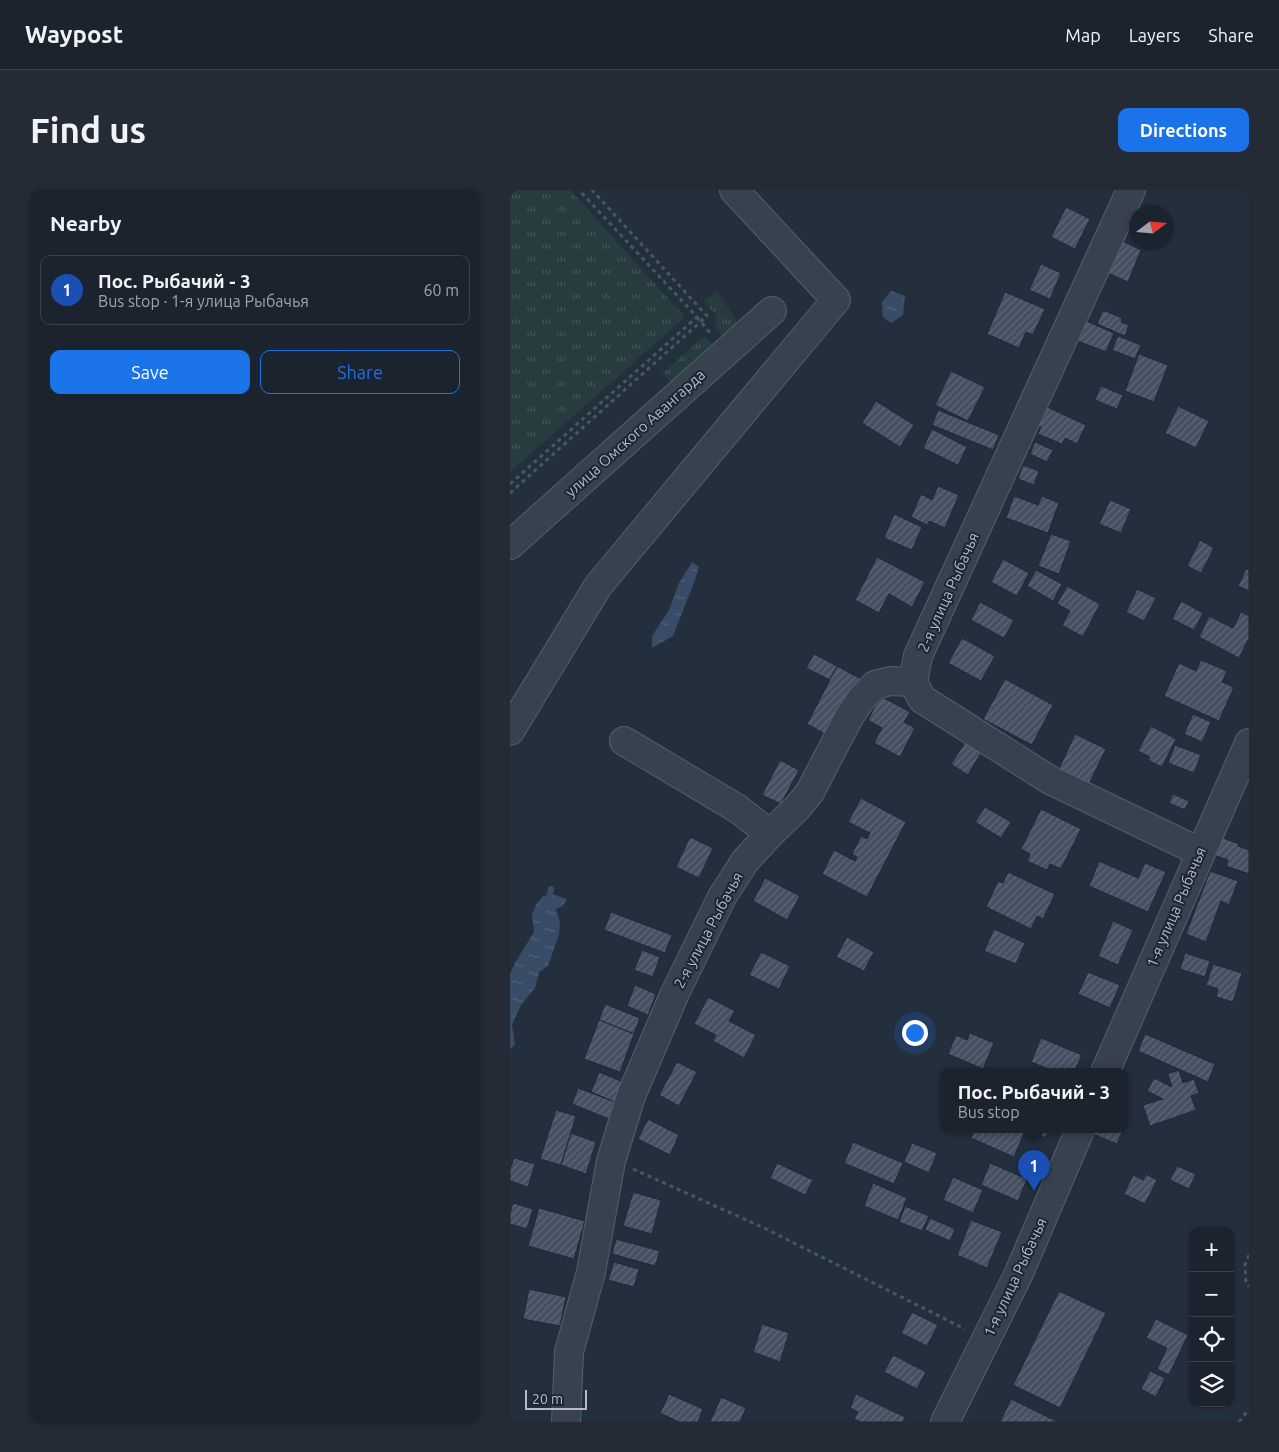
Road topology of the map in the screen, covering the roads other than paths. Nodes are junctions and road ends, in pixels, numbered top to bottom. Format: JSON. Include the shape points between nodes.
{"nodes":[{"id":1,"x":734,"y":190,"type":"edge"},
{"id":2,"x":1131,"y":190,"type":"edge"},
{"id":3,"x":766,"y":317,"type":"dead end"},
{"id":4,"x":510,"y":545,"type":"edge"},
{"id":5,"x":914,"y":682,"type":"junction"},
{"id":6,"x":510,"y":731,"type":"edge"},
{"id":7,"x":624,"y":741,"type":"dead end"},
{"id":8,"x":1249,"y":743,"type":"edge"},
{"id":9,"x":770,"y":834,"type":"junction"},
{"id":10,"x":1200,"y":852,"type":"junction"},
{"id":11,"x":1107,"y":1068,"type":"edge"},
{"id":12,"x":1079,"y":1133,"type":"edge"},
{"id":13,"x":566,"y":1422,"type":"edge"},
{"id":14,"x":945,"y":1422,"type":"edge"}],
"edges":[{"from":1,"to":6,"type":"street","via":[[836,300],[598,586]]},
{"from":2,"to":5,"type":"street","name":"2-я улица Рыбачья","via":[[918,656]]},
{"from":3,"to":4,"type":"street","name":"улица Омского Авангарда"},
{"from":5,"to":9,"type":"street","name":"2-я улица Рыбачья","via":[[890,681],[875,686],[860,699],[810,792]]},
{"from":5,"to":10,"type":"street","via":[[922,699],[1050,780]]},
{"from":7,"to":9,"type":"street","via":[[738,809]]},
{"from":8,"to":10,"type":"street","name":"1-я улица Рыбачья"},
{"from":9,"to":13,"type":"street","name":"2-я улица Рыбачья","via":[[745,861],[722,897],[679,984],[631,1096],[612,1161],[592,1272],[569,1352]]},
{"from":10,"to":11,"type":"street","name":"1-я улица Рыбачья"},
{"from":12,"to":14,"type":"street","name":"1-я улица Рыбачья","via":[[1019,1273]]}]}
